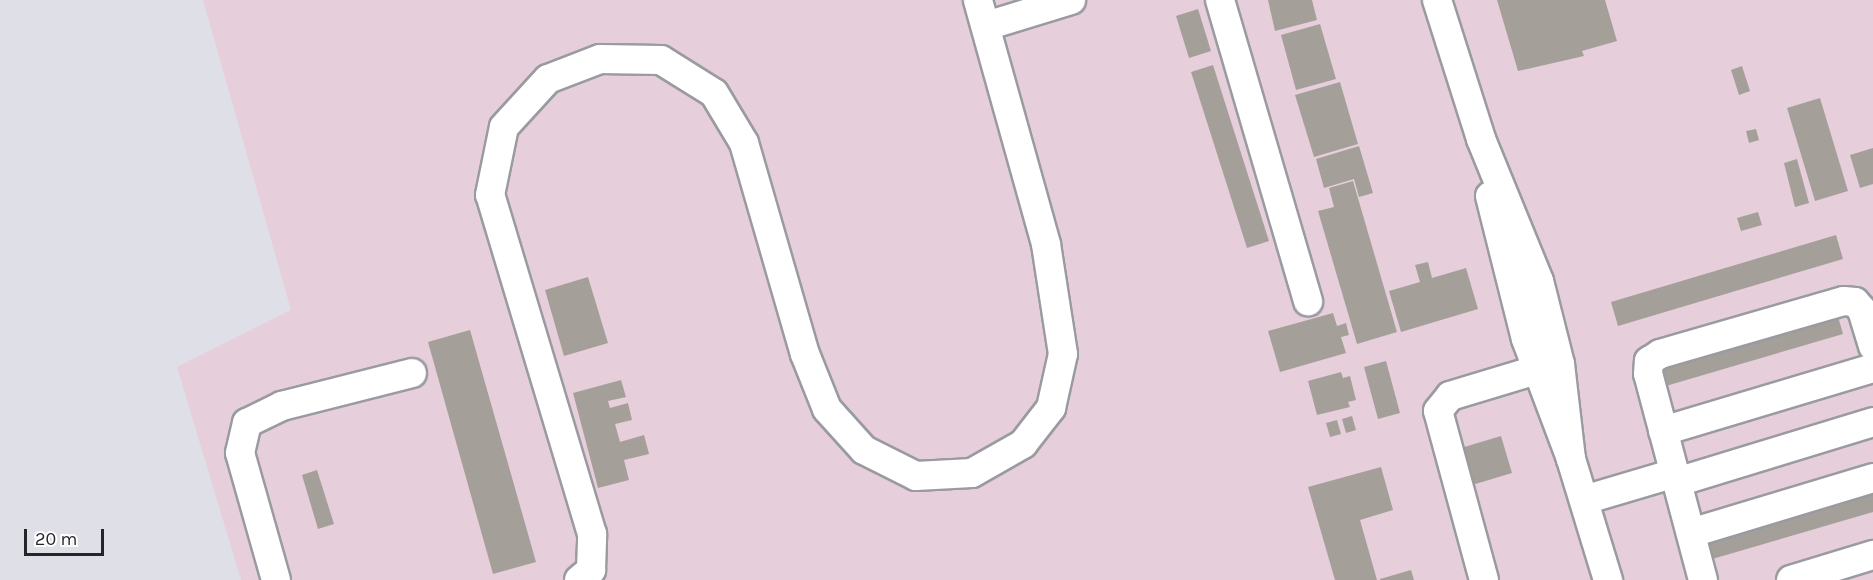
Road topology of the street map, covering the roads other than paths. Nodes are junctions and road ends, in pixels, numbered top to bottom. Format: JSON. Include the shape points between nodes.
{"nodes":[{"id":1,"x":1071,"y":0,"type":"edge"},
{"id":2,"x":1220,"y":0,"type":"edge"},
{"id":3,"x":1437,"y":0,"type":"edge"},
{"id":4,"x":982,"y":13,"type":"edge"},
{"id":5,"x":1481,"y":140,"type":"junction"},
{"id":6,"x":1308,"y":302,"type":"dead end"},
{"id":7,"x":1873,"y":346,"type":"edge"},
{"id":8,"x":1873,"y":368,"type":"edge"},
{"id":9,"x":1536,"y":370,"type":"junction"},
{"id":10,"x":412,"y":373,"type":"dead end"},
{"id":11,"x":1873,"y":422,"type":"edge"},
{"id":12,"x":1663,"y":431,"type":"junction"},
{"id":13,"x":1571,"y":459,"type":"junction"},
{"id":14,"x":1676,"y":477,"type":"junction"},
{"id":15,"x":1873,"y":478,"type":"edge"},
{"id":16,"x":1584,"y":500,"type":"junction"},
{"id":17,"x":1691,"y":533,"type":"junction"},
{"id":18,"x":1873,"y":555,"type":"edge"},
{"id":19,"x":276,"y":580,"type":"edge"},
{"id":20,"x":579,"y":580,"type":"edge"},
{"id":21,"x":1484,"y":580,"type":"edge"},
{"id":22,"x":1608,"y":580,"type":"edge"},
{"id":23,"x":1703,"y":580,"type":"edge"},
{"id":24,"x":1791,"y":580,"type":"edge"}],
"edges":[{"from":1,"to":4,"type":"lane"},
{"from":2,"to":6,"type":"lane"},
{"from":3,"to":5,"type":"lane"},
{"from":4,"to":20,"type":"lane","via":[[1046,244],[1063,354],[1051,408],[1023,444],[972,473],[916,476],[864,450],[827,410],[805,354],[744,143],[714,93],[661,60],[600,59],[548,78],[504,127],[490,195],[592,534],[591,570]]},
{"from":5,"to":9,"type":"lane","via":[[1502,250]]},
{"from":5,"to":13,"type":"lane","via":[[1539,281],[1566,400]]},
{"from":7,"to":12,"type":"lane","via":[[1862,310],[1855,302],[1844,301],[1659,354],[1647,368]]},
{"from":8,"to":12,"type":"lane"},
{"from":9,"to":13,"type":"lane"},
{"from":9,"to":21,"type":"lane","via":[[1450,396],[1438,411]]},
{"from":10,"to":19,"type":"lane","via":[[282,406],[247,423],[240,453]]},
{"from":11,"to":14,"type":"lane"},
{"from":12,"to":14,"type":"lane"},
{"from":13,"to":16,"type":"lane"},
{"from":14,"to":16,"type":"lane"},
{"from":14,"to":17,"type":"lane"},
{"from":15,"to":17,"type":"lane"},
{"from":16,"to":22,"type":"lane"},
{"from":17,"to":23,"type":"lane"},
{"from":18,"to":24,"type":"lane"}]}
